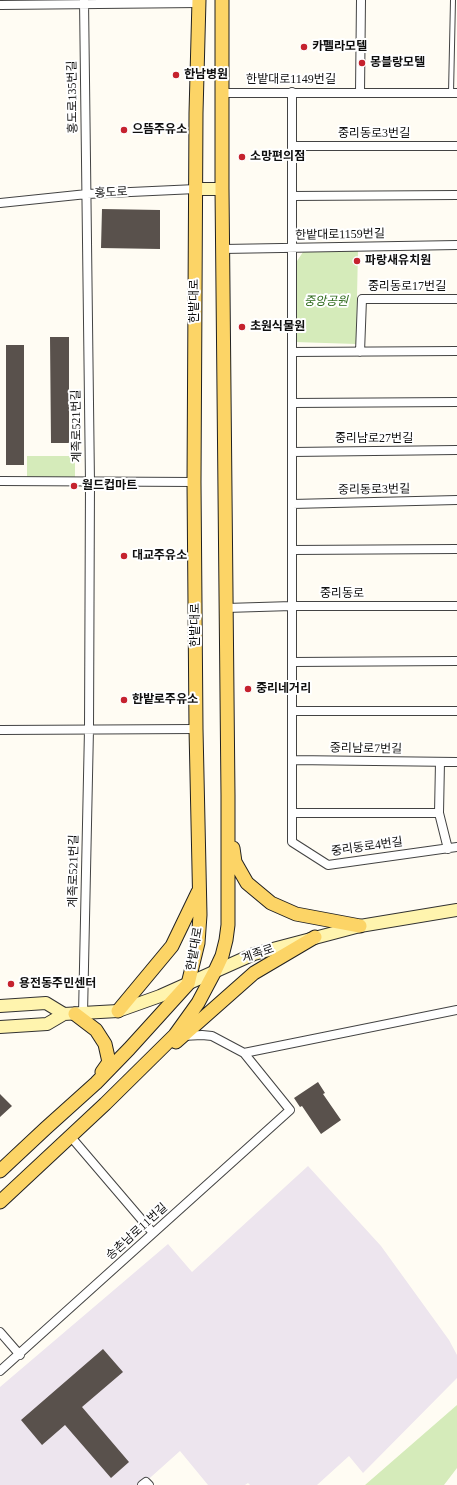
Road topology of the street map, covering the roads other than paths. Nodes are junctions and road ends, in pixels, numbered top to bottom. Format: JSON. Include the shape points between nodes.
{"nodes":[{"id":1,"x":222,"y":0,"type":"edge"},
{"id":2,"x":361,"y":0,"type":"edge"},
{"id":3,"x":453,"y":0,"type":"edge"},
{"id":4,"x":199,"y":1,"type":"edge"},
{"id":5,"x":84,"y":2,"type":"edge"},
{"id":6,"x":0,"y":5,"type":"edge"},
{"id":7,"x":292,"y":92,"type":"junction"},
{"id":8,"x":360,"y":92,"type":"junction"},
{"id":9,"x":222,"y":93,"type":"junction"},
{"id":10,"x":454,"y":93,"type":"edge"},
{"id":11,"x":292,"y":146,"type":"junction"},
{"id":12,"x":457,"y":146,"type":"edge"},
{"id":13,"x":222,"y":188,"type":"junction"},
{"id":14,"x":196,"y":189,"type":"junction"},
{"id":15,"x":86,"y":194,"type":"junction"},
{"id":16,"x":457,"y":195,"type":"edge"},
{"id":17,"x":292,"y":196,"type":"junction"},
{"id":18,"x":0,"y":203,"type":"edge"},
{"id":19,"x":457,"y":246,"type":"edge"},
{"id":20,"x":292,"y":247,"type":"junction"},
{"id":21,"x":223,"y":249,"type":"junction"},
{"id":22,"x":457,"y":299,"type":"edge"},
{"id":23,"x":457,"y":351,"type":"edge"},
{"id":24,"x":292,"y":352,"type":"junction"},
{"id":25,"x":360,"y":352,"type":"junction"},
{"id":26,"x":457,"y":402,"type":"edge"},
{"id":27,"x":292,"y":403,"type":"junction"},
{"id":28,"x":457,"y":450,"type":"edge"},
{"id":29,"x":292,"y":452,"type":"junction"},
{"id":30,"x":0,"y":481,"type":"edge"},
{"id":31,"x":90,"y":482,"type":"junction"},
{"id":32,"x":194,"y":482,"type":"junction"},
{"id":33,"x":457,"y":500,"type":"edge"},
{"id":34,"x":292,"y":504,"type":"junction"},
{"id":35,"x":457,"y":549,"type":"edge"},
{"id":36,"x":292,"y":550,"type":"junction"},
{"id":37,"x":292,"y":606,"type":"junction"},
{"id":38,"x":457,"y":606,"type":"edge"},
{"id":39,"x":226,"y":608,"type":"junction"},
{"id":40,"x":292,"y":662,"type":"junction"},
{"id":41,"x":457,"y":662,"type":"edge"},
{"id":42,"x":292,"y":711,"type":"junction"},
{"id":43,"x":457,"y":711,"type":"edge"},
{"id":44,"x":89,"y":729,"type":"junction"},
{"id":45,"x":196,"y":729,"type":"junction"},
{"id":46,"x":0,"y":730,"type":"edge"},
{"id":47,"x":292,"y":760,"type":"junction"},
{"id":48,"x":440,"y":762,"type":"junction"},
{"id":49,"x":457,"y":762,"type":"edge"},
{"id":50,"x":228,"y":795,"type":"junction"},
{"id":51,"x":292,"y":813,"type":"junction"},
{"id":52,"x":439,"y":813,"type":"junction"},
{"id":53,"x":457,"y":846,"type":"edge"},
{"id":54,"x":448,"y":848,"type":"junction"},
{"id":55,"x":200,"y":888,"type":"junction"},
{"id":56,"x":457,"y":910,"type":"edge"},
{"id":57,"x":360,"y":926,"type":"junction"},
{"id":58,"x":316,"y":937,"type":"junction"},
{"id":59,"x":215,"y":971,"type":"junction"},
{"id":60,"x":188,"y":984,"type":"junction"},
{"id":61,"x":0,"y":1006,"type":"edge"},
{"id":62,"x":457,"y":1010,"type":"edge"},
{"id":63,"x":118,"y":1011,"type":"junction"},
{"id":64,"x":74,"y":1014,"type":"junction"},
{"id":65,"x":0,"y":1027,"type":"edge"},
{"id":66,"x":182,"y":1036,"type":"junction"},
{"id":67,"x":244,"y":1053,"type":"junction"},
{"id":68,"x":142,"y":1066,"type":"junction"},
{"id":69,"x":96,"y":1083,"type":"junction"},
{"id":70,"x":71,"y":1137,"type":"junction"},
{"id":71,"x":0,"y":1171,"type":"edge"},
{"id":72,"x":0,"y":1202,"type":"edge"},
{"id":73,"x":153,"y":1233,"type":"junction"},
{"id":74,"x":0,"y":1332,"type":"edge"},
{"id":75,"x":20,"y":1354,"type":"junction"},
{"id":76,"x":0,"y":1372,"type":"edge"},
{"id":77,"x":142,"y":1485,"type":"edge"},
{"id":78,"x":149,"y":1485,"type":"edge"}],
"edges":[{"from":1,"to":9,"type":"main road","name":"한밭대로"},
{"from":2,"to":8,"type":"street"},
{"from":3,"to":10,"type":"lane","name":"한밭대로1149번길"},
{"from":4,"to":5,"type":"street"},
{"from":4,"to":14,"type":"main road","name":"한밭대로"},
{"from":5,"to":6,"type":"street"},
{"from":5,"to":15,"type":"street","name":"홍도로135번길"},
{"from":7,"to":8,"type":"street","name":"한밭대로1149번길"},
{"from":7,"to":9,"type":"street","name":"한밭대로1149번길"},
{"from":7,"to":11,"type":"street"},
{"from":8,"to":10,"type":"street","name":"한밭대로1149번길"},
{"from":9,"to":13,"type":"main road","name":"한밭대로"},
{"from":11,"to":12,"type":"street","name":"중리동로3번길"},
{"from":11,"to":17,"type":"street"},
{"from":13,"to":14,"type":"main road","name":"홍도로"},
{"from":13,"to":21,"type":"main road","name":"한밭대로"},
{"from":14,"to":15,"type":"street","name":"홍도로"},
{"from":14,"to":32,"type":"main road","name":"한밭대로"},
{"from":15,"to":18,"type":"street","name":"홍도로"},
{"from":15,"to":31,"type":"street","name":"계족로521번길"},
{"from":16,"to":17,"type":"street"},
{"from":17,"to":20,"type":"street"},
{"from":19,"to":20,"type":"street","name":"한밭대로1159번길"},
{"from":20,"to":21,"type":"street","name":"한밭대로1159번길"},
{"from":20,"to":24,"type":"street"},
{"from":21,"to":39,"type":"main road","name":"한밭대로"},
{"from":22,"to":25,"type":"street","name":"중리동로17번길","via":[[362,299]]},
{"from":23,"to":25,"type":"street"},
{"from":24,"to":25,"type":"street"},
{"from":24,"to":27,"type":"street"},
{"from":26,"to":27,"type":"street"},
{"from":27,"to":29,"type":"street"},
{"from":28,"to":29,"type":"street","name":"중리남로27번길"},
{"from":29,"to":34,"type":"street"},
{"from":30,"to":31,"type":"street"},
{"from":31,"to":32,"type":"street"},
{"from":31,"to":44,"type":"street","name":"계족로521번길"},
{"from":32,"to":45,"type":"main road","name":"한밭대로"},
{"from":33,"to":34,"type":"street","name":"중리동로3번길"},
{"from":34,"to":36,"type":"street"},
{"from":35,"to":36,"type":"street"},
{"from":36,"to":37,"type":"street"},
{"from":37,"to":38,"type":"street","name":"중리동로"},
{"from":37,"to":39,"type":"street","name":"중리동로"},
{"from":37,"to":40,"type":"street","name":"중리동로4번길"},
{"from":39,"to":50,"type":"main road","name":"한밭대로"},
{"from":40,"to":41,"type":"street"},
{"from":40,"to":42,"type":"street","name":"중리동로4번길"},
{"from":42,"to":43,"type":"street"},
{"from":42,"to":47,"type":"street","name":"중리동로4번길"},
{"from":44,"to":45,"type":"street"},
{"from":44,"to":46,"type":"street"},
{"from":44,"to":64,"type":"street","name":"계족로521번길"},
{"from":45,"to":55,"type":"main road","name":"한밭대로"},
{"from":47,"to":48,"type":"street","name":"중리남로7번길"},
{"from":47,"to":51,"type":"street","name":"중리동로4번길"},
{"from":48,"to":49,"type":"street","name":"중리남로7번길"},
{"from":48,"to":52,"type":"street"},
{"from":50,"to":57,"type":"main road","via":[[230,838],[236,862],[247,882],[271,903],[296,914]]},
{"from":50,"to":59,"type":"main road","name":"한밭대로","via":[[228,925],[222,956]]},
{"from":51,"to":52,"type":"street"},
{"from":51,"to":54,"type":"street","name":"중리동로4번길","via":[[292,842],[328,865]]},
{"from":52,"to":54,"type":"street"},
{"from":53,"to":54,"type":"street","name":"중리동로4번길"},
{"from":55,"to":60,"type":"main road","name":"한밭대로","via":[[200,928]]},
{"from":55,"to":63,"type":"main road","via":[[172,946]]},
{"from":56,"to":57,"type":"main road","name":"계족로"},
{"from":57,"to":58,"type":"main road","name":"계족로"},
{"from":58,"to":59,"type":"main road","name":"계족로","via":[[254,954]]},
{"from":58,"to":66,"type":"main road","via":[[254,973]]},
{"from":59,"to":60,"type":"main road","name":"계족로"},
{"from":59,"to":68,"type":"main road","name":"한밭대로","via":[[198,1003],[175,1035]]},
{"from":60,"to":63,"type":"main road","name":"계족로"},
{"from":60,"to":69,"type":"main road","name":"한밭대로"},
{"from":61,"to":64,"type":"main road","via":[[46,1003]]},
{"from":62,"to":67,"type":"street"},
{"from":63,"to":64,"type":"main road","name":"계족로"},
{"from":64,"to":65,"type":"main road","name":"계족로","via":[[47,1024]]},
{"from":64,"to":69,"type":"main road","via":[[96,1030],[105,1044],[108,1062]]},
{"from":66,"to":67,"type":"street","via":[[212,1036]]},
{"from":66,"to":68,"type":"main road","via":[[158,1059]]},
{"from":67,"to":73,"type":"street","name":"송촌남로11번길","via":[[290,1110]]},
{"from":68,"to":70,"type":"main road","name":"한밭대로"},
{"from":69,"to":71,"type":"main road","name":"한밭대로"},
{"from":70,"to":72,"type":"main road","name":"한밭대로"},
{"from":70,"to":73,"type":"street"},
{"from":73,"to":75,"type":"street","name":"송촌남로11번길"},
{"from":74,"to":75,"type":"street"},
{"from":75,"to":76,"type":"street","name":"송촌남로11번길"},
{"from":77,"to":78,"type":"street","via":[[146,1482]]}]}
